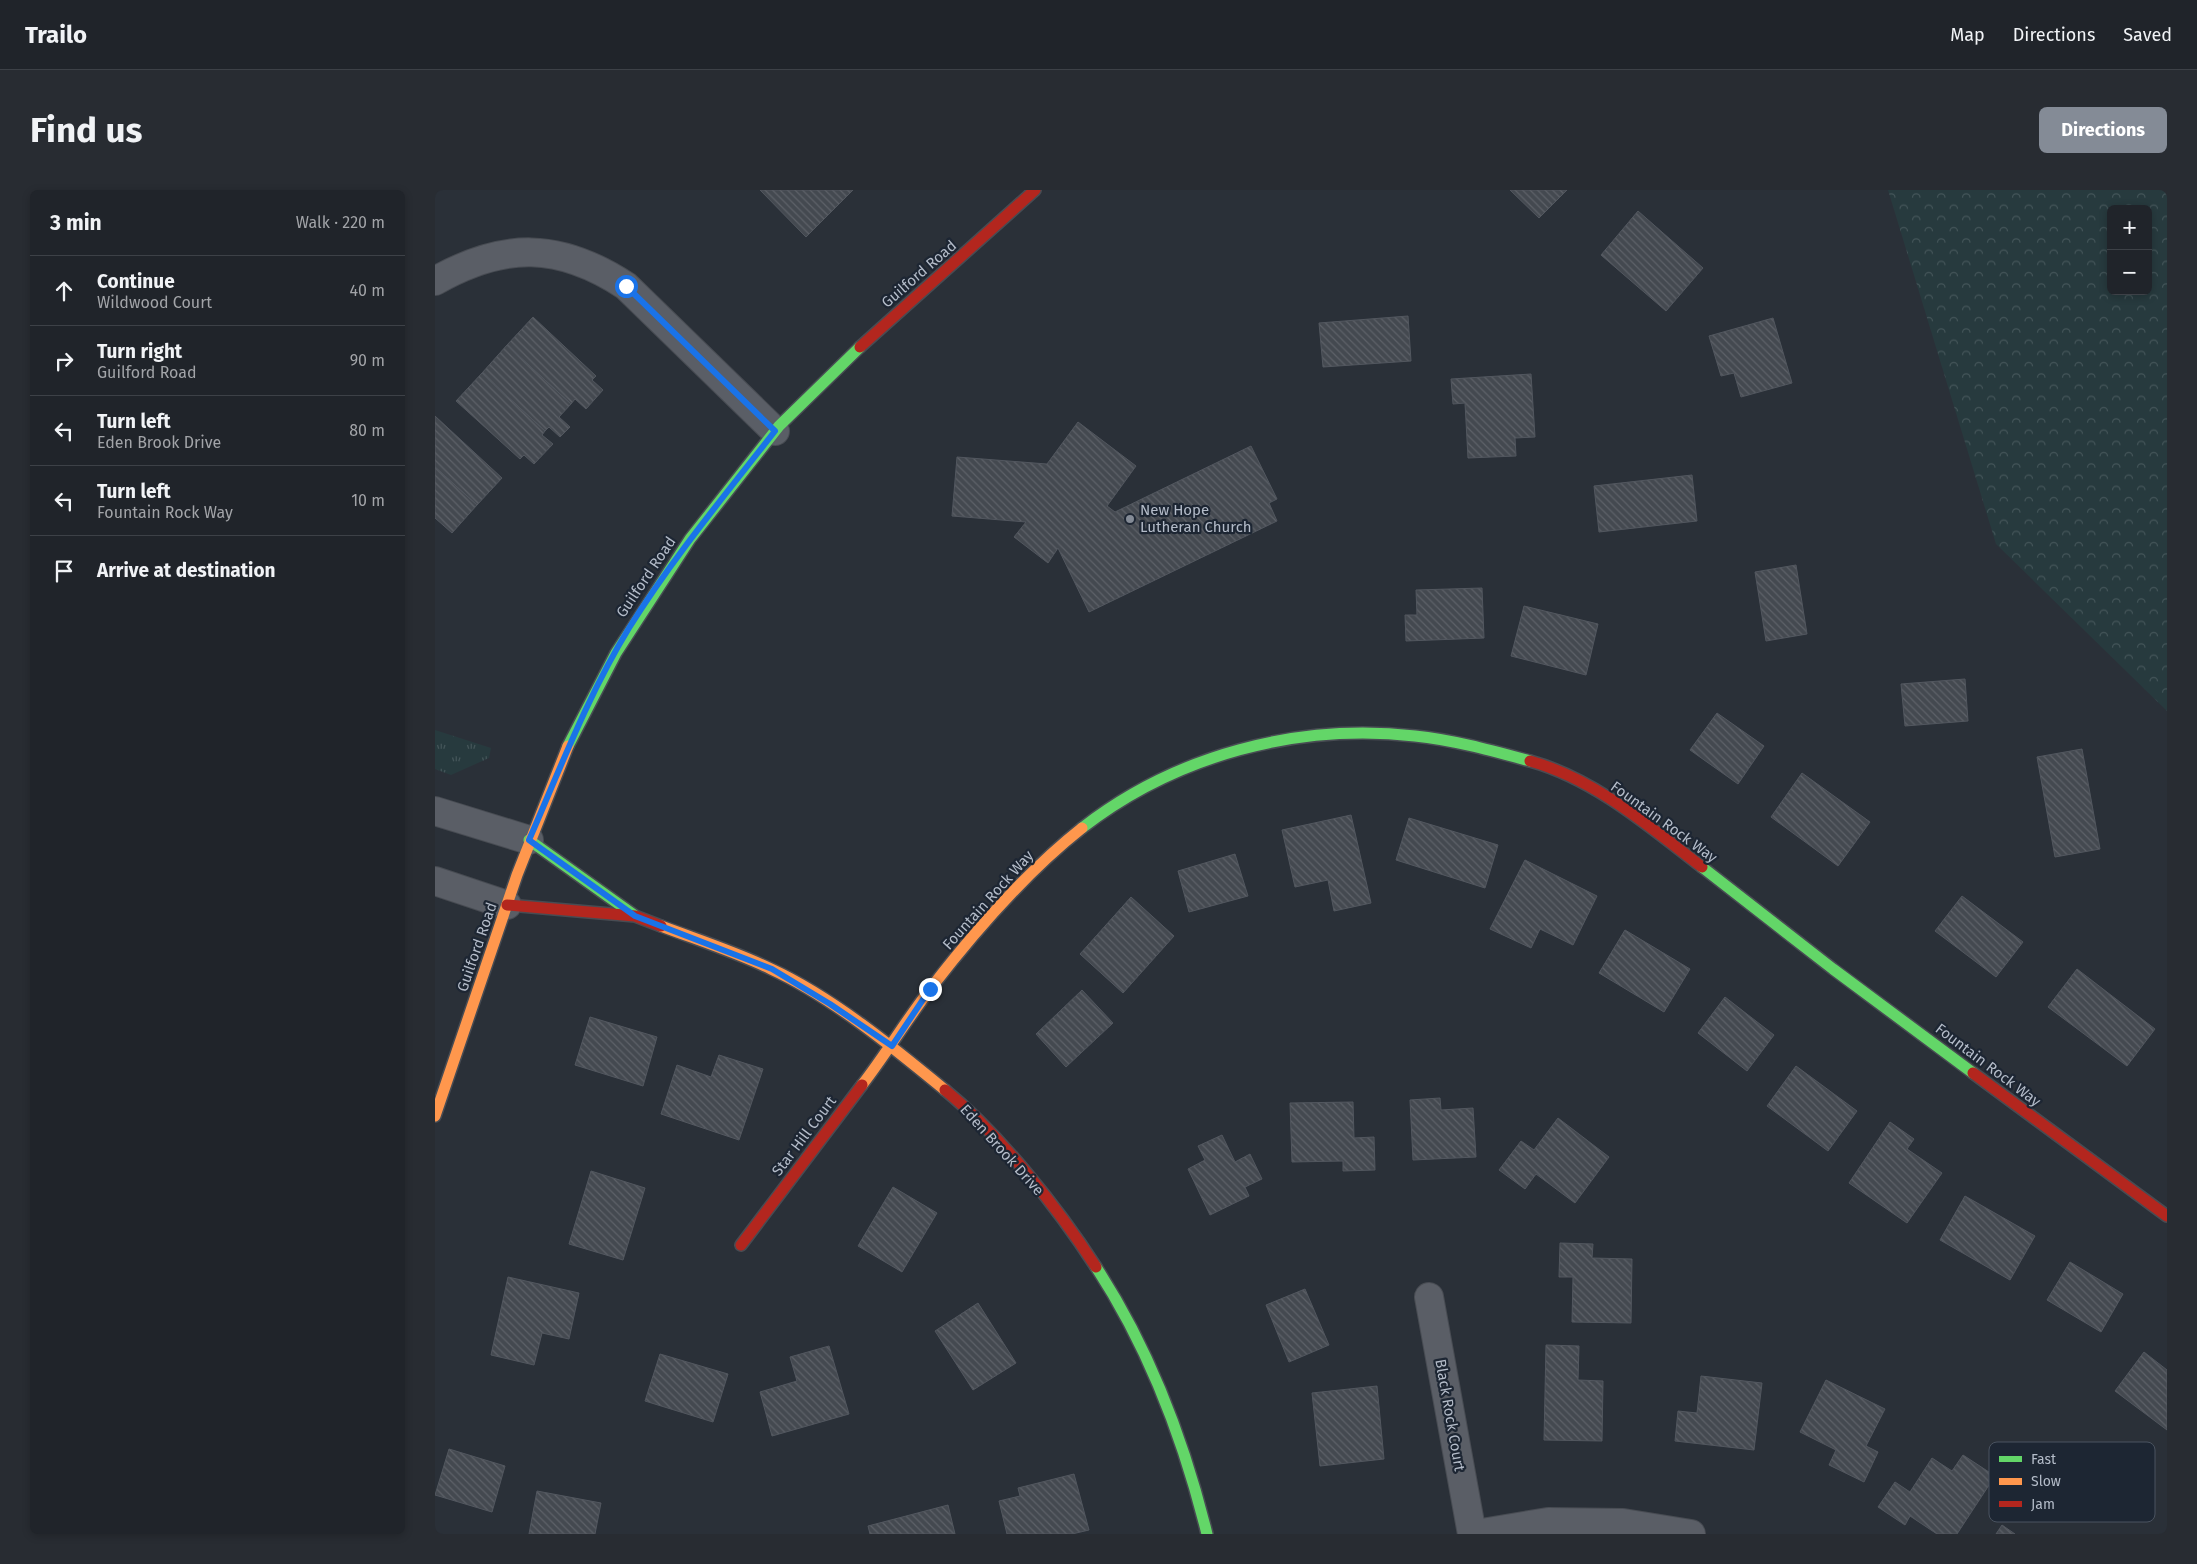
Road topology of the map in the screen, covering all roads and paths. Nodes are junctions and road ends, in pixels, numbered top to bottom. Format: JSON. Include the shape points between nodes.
{"nodes":[{"id":1,"x":1035,"y":190,"type":"edge"},
{"id":2,"x":435,"y":281,"type":"edge"},
{"id":3,"x":775,"y":431,"type":"junction"},
{"id":4,"x":435,"y":811,"type":"edge"},
{"id":5,"x":529,"y":840,"type":"junction"},
{"id":6,"x":435,"y":881,"type":"edge"},
{"id":7,"x":507,"y":905,"type":"junction"},
{"id":8,"x":635,"y":916,"type":"junction"},
{"id":9,"x":892,"y":1046,"type":"junction"},
{"id":10,"x":435,"y":1116,"type":"edge"},
{"id":11,"x":2167,"y":1216,"type":"edge"},
{"id":12,"x":741,"y":1245,"type":"dead end"},
{"id":13,"x":1429,"y":1297,"type":"dead end"},
{"id":14,"x":1207,"y":1534,"type":"edge"},
{"id":15,"x":1472,"y":1534,"type":"edge"},
{"id":16,"x":1476,"y":1534,"type":"edge"},
{"id":17,"x":1691,"y":1534,"type":"edge"}],
"edges":[{"from":1,"to":3,"type":"street","name":"Guilford Road","via":[[864,342]]},
{"from":2,"to":3,"type":"street","via":[[463,265],[499,255],[530,252],[565,256],[599,268],[626,286]]},
{"from":3,"to":5,"type":"street","name":"Guilford Road","via":[[689,540],[629,629],[575,732]]},
{"from":4,"to":5,"type":"street","name":"Eden Brook Drive"},
{"from":5,"to":7,"type":"street","name":"Guilford Road"},
{"from":5,"to":8,"type":"street","name":"Eden Brook Drive"},
{"from":6,"to":7,"type":"street","name":"Eden Brook Drive"},
{"from":7,"to":8,"type":"street","name":"Eden Brook Drive"},
{"from":7,"to":10,"type":"street","name":"Guilford Road"},
{"from":8,"to":9,"type":"street","name":"Eden Brook Drive","via":[[772,969]]},
{"from":9,"to":11,"type":"street","name":"Fountain Rock Way","via":[[930,989],[1006,899],[1054,850],[1112,806],[1159,779],[1213,756],[1277,741],[1336,733],[1415,736],[1481,748],[1540,764],[1581,782],[1632,813],[1833,969]]},
{"from":9,"to":12,"type":"street","name":"Star Hill Court"},
{"from":9,"to":14,"type":"street","name":"Eden Brook Drive","via":[[962,1104],[1021,1168],[1078,1239],[1116,1297],[1162,1395],[1194,1482]]},
{"from":13,"to":15,"type":"street","name":"Black Rock Court"},
{"from":16,"to":17,"type":"street","via":[[1548,1522],[1623,1523]]}]}
